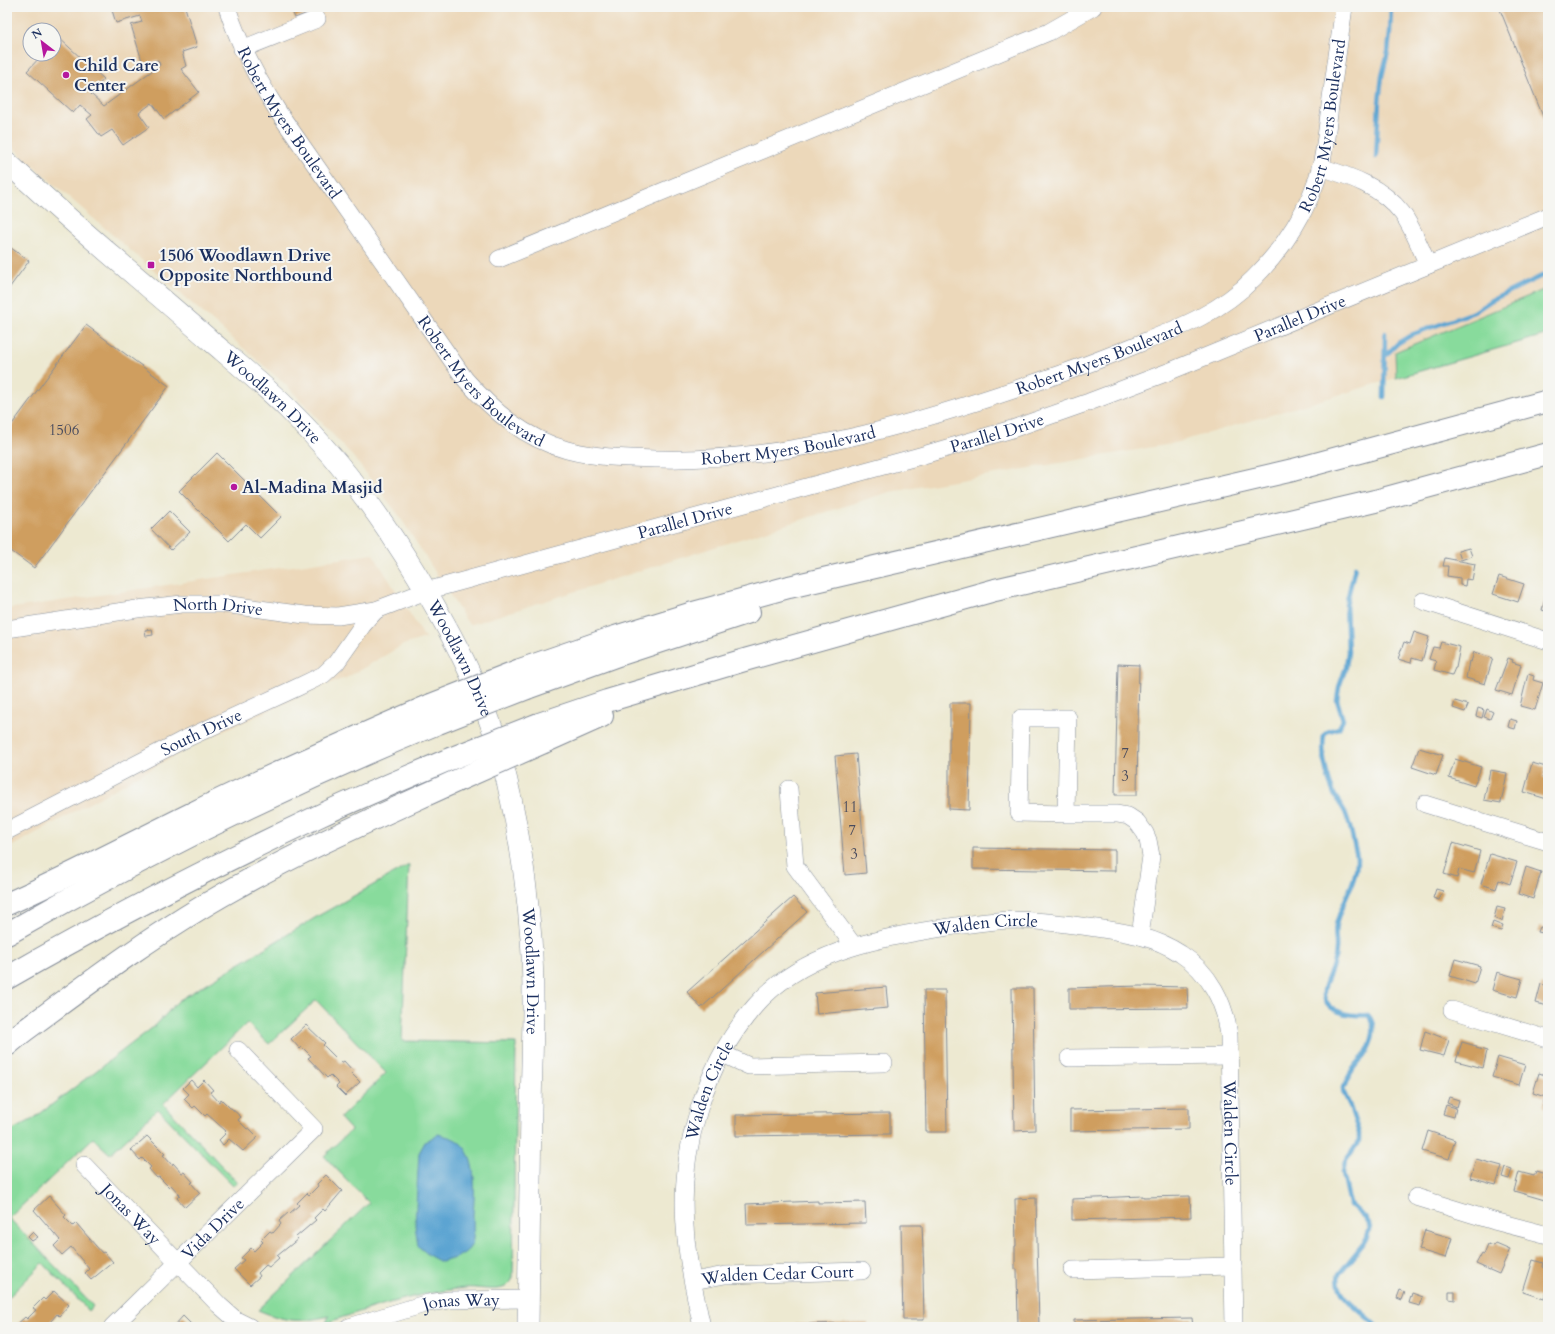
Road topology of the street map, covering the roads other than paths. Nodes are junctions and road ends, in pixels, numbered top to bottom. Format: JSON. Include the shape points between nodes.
{"nodes":[{"id":1,"x":227,"y":7,"type":"edge"},
{"id":2,"x":1093,"y":7,"type":"edge"},
{"id":3,"x":1344,"y":7,"type":"edge"},
{"id":4,"x":317,"y":19,"type":"dead end"},
{"id":5,"x":242,"y":48,"type":"junction"},
{"id":6,"x":7,"y":162,"type":"edge"},
{"id":7,"x":1320,"y":167,"type":"junction"},
{"id":8,"x":1548,"y":216,"type":"edge"},
{"id":9,"x":499,"y":259,"type":"dead end"},
{"id":10,"x":1428,"y":265,"type":"junction"},
{"id":11,"x":1548,"y":401,"type":"edge"},
{"id":12,"x":1548,"y":454,"type":"edge"},
{"id":13,"x":426,"y":591,"type":"junction"},
{"id":14,"x":1423,"y":601,"type":"dead end"},
{"id":15,"x":376,"y":610,"type":"junction"},
{"id":16,"x":7,"y":629,"type":"edge"},
{"id":17,"x":1548,"y":641,"type":"edge"},
{"id":18,"x":434,"y":714,"type":"junction"},
{"id":19,"x":541,"y":733,"type":"junction"},
{"id":20,"x":789,"y":789,"type":"dead end"},
{"id":21,"x":1425,"y":804,"type":"dead end"},
{"id":22,"x":1066,"y":814,"type":"junction"},
{"id":23,"x":7,"y":831,"type":"edge"},
{"id":24,"x":1548,"y":842,"type":"edge"},
{"id":25,"x":7,"y":904,"type":"edge"},
{"id":26,"x":7,"y":934,"type":"edge"},
{"id":27,"x":1140,"y":936,"type":"junction"},
{"id":28,"x":854,"y":946,"type":"junction"},
{"id":29,"x":7,"y":978,"type":"edge"},
{"id":30,"x":1452,"y":1010,"type":"dead end"},
{"id":31,"x":1548,"y":1039,"type":"edge"},
{"id":32,"x":7,"y":1045,"type":"edge"},
{"id":33,"x":238,"y":1050,"type":"dead end"},
{"id":34,"x":723,"y":1054,"type":"junction"},
{"id":35,"x":1230,"y":1056,"type":"junction"},
{"id":36,"x":1068,"y":1058,"type":"dead end"},
{"id":37,"x":884,"y":1063,"type":"dead end"},
{"id":38,"x":84,"y":1165,"type":"dead end"},
{"id":39,"x":1416,"y":1198,"type":"dead end"},
{"id":40,"x":1548,"y":1235,"type":"edge"},
{"id":41,"x":179,"y":1263,"type":"junction"},
{"id":42,"x":1233,"y":1266,"type":"junction"},
{"id":43,"x":1072,"y":1270,"type":"dead end"},
{"id":44,"x":862,"y":1271,"type":"dead end"},
{"id":45,"x":693,"y":1282,"type":"junction"},
{"id":46,"x":529,"y":1299,"type":"junction"},
{"id":47,"x":112,"y":1327,"type":"edge"},
{"id":48,"x":250,"y":1327,"type":"edge"},
{"id":49,"x":349,"y":1327,"type":"edge"},
{"id":50,"x":528,"y":1327,"type":"edge"},
{"id":51,"x":702,"y":1327,"type":"edge"},
{"id":52,"x":1234,"y":1327,"type":"edge"}],
"edges":[{"from":1,"to":5,"type":"street","name":"Robert Myers Boulevard"},
{"from":2,"to":9,"type":"street","via":[[1048,32]]},
{"from":3,"to":7,"type":"street","name":"Robert Myers Boulevard"},
{"from":4,"to":5,"type":"street"},
{"from":5,"to":7,"type":"street","name":"Robert Myers Boulevard","via":[[279,113],[465,379],[481,397],[518,428],[545,442],[567,450],[623,458],[723,458],[815,446],[907,424],[1083,366],[1171,331],[1202,318],[1228,300],[1253,279],[1275,255],[1308,202]]},
{"from":6,"to":13,"type":"main road","name":"Woodlawn Drive","via":[[289,410],[360,490],[393,536]]},
{"from":7,"to":10,"type":"street","via":[[1364,183],[1391,202],[1402,213],[1412,230]]},
{"from":8,"to":10,"type":"street","name":"Parallel Drive"},
{"from":10,"to":13,"type":"street","name":"Parallel Drive","via":[[1168,372],[1012,429],[905,461]]},
{"from":11,"to":18,"type":"highway","bridge":true,"via":[[1293,470],[995,539],[618,655],[524,679]]},
{"from":12,"to":19,"type":"highway","via":[[1375,501],[995,590],[608,701]]},
{"from":13,"to":15,"type":"street","name":"North Drive"},
{"from":13,"to":46,"type":"main road","name":"Woodlawn Drive","via":[[458,649],[484,706],[513,809],[523,868],[531,940]]},
{"from":14,"to":17,"type":"street"},
{"from":15,"to":16,"type":"street","name":"North Drive","via":[[338,616],[305,615],[223,604],[182,604]]},
{"from":15,"to":23,"type":"street","name":"South Drive","via":[[336,663],[323,675],[181,741]]},
{"from":18,"to":25,"type":"highway","via":[[293,765]]},
{"from":18,"to":26,"type":"highway","via":[[302,782],[201,830]]},
{"from":19,"to":29,"type":"highway","bridge":true,"via":[[450,760],[319,816],[125,912]]},
{"from":19,"to":32,"type":"highway","bridge":true,"via":[[456,781],[331,838],[235,888],[118,962]]},
{"from":20,"to":28,"type":"street","via":[[795,866]]},
{"from":21,"to":24,"type":"street"},
{"from":22,"to":22,"type":"street","via":[[1068,718],[1021,718],[1019,813]]},
{"from":22,"to":27,"type":"street","via":[[1128,816],[1137,822],[1145,833],[1151,856]]},
{"from":27,"to":28,"type":"street","name":"Walden Circle","via":[[1066,923],[1012,920],[908,933]]},
{"from":27,"to":35,"type":"street","name":"Walden Circle","via":[[1182,954],[1208,980],[1216,991],[1226,1015]]},
{"from":28,"to":34,"type":"street","name":"Walden Circle","via":[[813,963],[773,988],[747,1016]]},
{"from":30,"to":31,"type":"street"},
{"from":33,"to":41,"type":"street","name":"Vida Drive","via":[[314,1129]]},
{"from":34,"to":37,"type":"street","via":[[749,1066]]},
{"from":34,"to":45,"type":"street","name":"Walden Circle","via":[[697,1117],[686,1169],[685,1226]]},
{"from":35,"to":36,"type":"street"},
{"from":35,"to":42,"type":"street","name":"Walden Circle"},
{"from":38,"to":41,"type":"street","name":"Jonas Way"},
{"from":39,"to":40,"type":"street"},
{"from":41,"to":47,"type":"street","name":"Vida Drive"},
{"from":41,"to":48,"type":"street","name":"Jonas Way","via":[[219,1305],[236,1320]]},
{"from":42,"to":43,"type":"street"},
{"from":42,"to":52,"type":"street","name":"Walden Circle"},
{"from":44,"to":45,"type":"street","name":"Walden Cedar Court","via":[[724,1275]]},
{"from":45,"to":51,"type":"street","name":"Walden Circle"},
{"from":46,"to":49,"type":"street","name":"Jonas Way","via":[[449,1300],[428,1303]]},
{"from":46,"to":50,"type":"main road","name":"Woodlawn Drive"}]}
